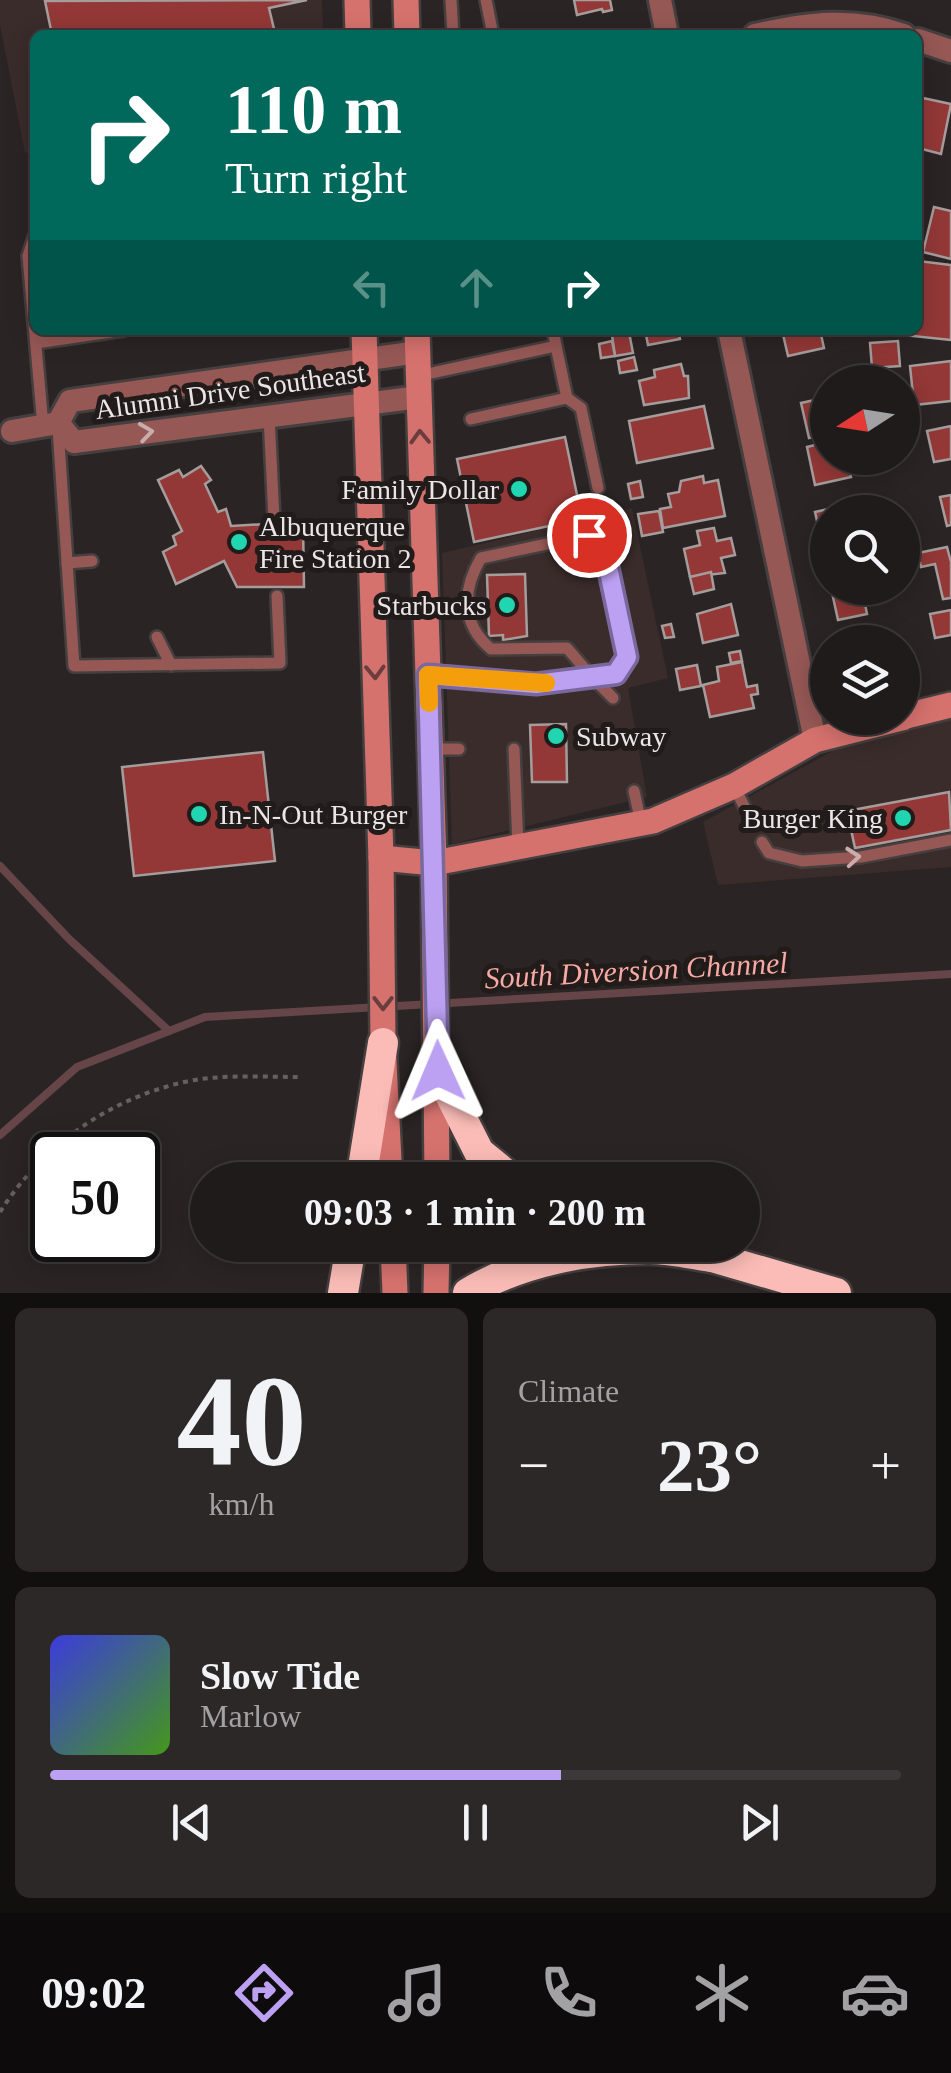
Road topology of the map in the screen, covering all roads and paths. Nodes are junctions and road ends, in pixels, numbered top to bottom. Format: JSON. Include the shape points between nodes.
{"nodes":[{"id":1,"x":357,"y":0,"type":"edge"},
{"id":2,"x":406,"y":0,"type":"edge"},
{"id":3,"x":451,"y":0,"type":"edge"},
{"id":4,"x":486,"y":0,"type":"edge"},
{"id":5,"x":660,"y":0,"type":"edge"},
{"id":6,"x":358,"y":30,"type":"edge"},
{"id":7,"x":407,"y":30,"type":"edge"},
{"id":8,"x":453,"y":30,"type":"edge"},
{"id":9,"x":492,"y":30,"type":"edge"},
{"id":10,"x":666,"y":30,"type":"edge"},
{"id":11,"x":782,"y":30,"type":"edge"},
{"id":12,"x":890,"y":30,"type":"edge"},
{"id":13,"x":922,"y":41,"type":"edge"},
{"id":14,"x":951,"y":51,"type":"edge"},
{"id":15,"x":36,"y":335,"type":"edge"},
{"id":16,"x":90,"y":335,"type":"edge"},
{"id":17,"x":364,"y":335,"type":"edge"},
{"id":18,"x":554,"y":335,"type":"edge"},
{"id":19,"x":730,"y":335,"type":"edge"},
{"id":20,"x":36,"y":343,"type":"junction"},
{"id":21,"x":556,"y":346,"type":"junction"},
{"id":22,"x":365,"y":358,"type":"junction"},
{"id":23,"x":418,"y":364,"type":"edge"},
{"id":24,"x":567,"y":398,"type":"junction"},
{"id":25,"x":366,"y":403,"type":"junction"},
{"id":26,"x":268,"y":416,"type":"junction"},
{"id":27,"x":472,"y":419,"type":"dead end"},
{"id":28,"x":50,"y":424,"type":"junction"},
{"id":29,"x":12,"y":431,"type":"dead end"},
{"id":30,"x":598,"y":488,"type":"dead end"},
{"id":31,"x":274,"y":520,"type":"dead end"},
{"id":32,"x":92,"y":561,"type":"dead end"},
{"id":33,"x":67,"y":563,"type":"junction"},
{"id":34,"x":277,"y":596,"type":"dead end"},
{"id":35,"x":157,"y":637,"type":"dead end"},
{"id":36,"x":170,"y":664,"type":"junction"},
{"id":37,"x":428,"y":675,"type":"junction"},
{"id":38,"x":592,"y":677,"type":"junction"},
{"id":39,"x":613,"y":698,"type":"dead end"},
{"id":40,"x":951,"y":705,"type":"edge"},
{"id":41,"x":920,"y":713,"type":"edge"},
{"id":42,"x":835,"y":735,"type":"edge"},
{"id":43,"x":815,"y":740,"type":"junction"},
{"id":44,"x":460,"y":749,"type":"dead end"},
{"id":45,"x":514,"y":749,"type":"dead end"},
{"id":46,"x":431,"y":750,"type":"junction"},
{"id":47,"x":634,"y":791,"type":"dead end"},
{"id":48,"x":641,"y":823,"type":"junction"},
{"id":49,"x":951,"y":840,"type":"edge"},
{"id":50,"x":762,"y":842,"type":"dead end"},
{"id":51,"x":518,"y":847,"type":"junction"},
{"id":52,"x":381,"y":858,"type":"junction"},
{"id":53,"x":434,"y":863,"type":"junction"},
{"id":54,"x":383,"y":1043,"type":"junction"},
{"id":55,"x":438,"y":1071,"type":"junction"},
{"id":56,"x":299,"y":1077,"type":"dead end"},
{"id":57,"x":364,"y":1162,"type":"edge"},
{"id":58,"x":389,"y":1162,"type":"edge"},
{"id":59,"x":437,"y":1162,"type":"edge"},
{"id":60,"x":491,"y":1162,"type":"edge"},
{"id":61,"x":0,"y":1212,"type":"edge"},
{"id":62,"x":348,"y":1262,"type":"edge"},
{"id":63,"x":394,"y":1262,"type":"edge"},
{"id":64,"x":436,"y":1262,"type":"edge"},
{"id":65,"x":543,"y":1262,"type":"edge"},
{"id":66,"x":726,"y":1262,"type":"edge"},
{"id":67,"x":343,"y":1293,"type":"edge"},
{"id":68,"x":395,"y":1293,"type":"edge"},
{"id":69,"x":436,"y":1293,"type":"edge"},
{"id":70,"x":468,"y":1293,"type":"edge"},
{"id":71,"x":836,"y":1293,"type":"edge"}],
"edges":[{"from":1,"to":6,"type":"main road"},
{"from":2,"to":7,"type":"main road"},
{"from":3,"to":8,"type":"lane"},
{"from":4,"to":9,"type":"lane"},
{"from":5,"to":10,"type":"street"},
{"from":11,"to":12,"type":"street","via":[[848,22]]},
{"from":13,"to":14,"type":"street"},
{"from":15,"to":20,"type":"lane"},
{"from":16,"to":20,"type":"lane"},
{"from":17,"to":22,"type":"main road"},
{"from":18,"to":21,"type":"lane"},
{"from":19,"to":43,"type":"street"},
{"from":20,"to":28,"type":"lane"},
{"from":21,"to":23,"type":"lane"},
{"from":21,"to":24,"type":"lane"},
{"from":22,"to":23,"type":"street","name":"Alumni Drive Southeast"},
{"from":22,"to":25,"type":"main road"},
{"from":22,"to":28,"type":"street","name":"Alumni Drive Southeast","via":[[70,402]]},
{"from":23,"to":25,"type":"street","name":"Alumni Drive Southeast"},
{"from":37,"to":23,"type":"main road","one_way":true},
{"from":24,"to":27,"type":"lane"},
{"from":24,"to":30,"type":"lane","via":[[581,408]]},
{"from":25,"to":26,"type":"street","name":"Alumni Drive Southeast"},
{"from":25,"to":52,"type":"main road","one_way":true},
{"from":28,"to":26,"type":"street","name":"Alumni Drive Southeast","one_way":true,"via":[[74,442]]},
{"from":26,"to":31,"type":"lane"},
{"from":28,"to":29,"type":"street","name":"Alumni Drive Southeast"},
{"from":28,"to":33,"type":"lane"},
{"from":32,"to":33,"type":"lane"},
{"from":33,"to":36,"type":"lane","via":[[74,666]]},
{"from":34,"to":36,"type":"lane","via":[[280,662]]},
{"from":35,"to":36,"type":"lane"},
{"from":37,"to":38,"type":"lane","via":[[536,684]]},
{"from":37,"to":46,"type":"main road"},
{"from":38,"to":38,"type":"lane","via":[[616,674],[627,657],[604,548],[589,535],[480,558],[468,580],[474,635],[491,649],[567,648]]},
{"from":38,"to":39,"type":"lane"},
{"from":40,"to":41,"type":"main road"},
{"from":42,"to":43,"type":"main road"},
{"from":43,"to":48,"type":"main road","via":[[739,797]]},
{"from":44,"to":46,"type":"lane"},
{"from":45,"to":51,"type":"lane"},
{"from":46,"to":53,"type":"main road"},
{"from":47,"to":48,"type":"lane"},
{"from":48,"to":51,"type":"main road"},
{"from":50,"to":49,"type":"lane","one_way":true,"via":[[769,853],[802,861]]},
{"from":51,"to":53,"type":"main road"},
{"from":52,"to":53,"type":"main road"},
{"from":52,"to":54,"type":"main road","one_way":true},
{"from":53,"to":55,"type":"main road"},
{"from":54,"to":57,"type":"highway"},
{"from":54,"to":58,"type":"main road"},
{"from":55,"to":59,"type":"main road"},
{"from":55,"to":60,"type":"highway","via":[[478,1152]]},
{"from":56,"to":61,"type":"path","via":[[185,1082],[123,1102],[68,1134]]},
{"from":62,"to":67,"type":"highway"},
{"from":63,"to":68,"type":"main road"},
{"from":64,"to":69,"type":"main road"},
{"from":65,"to":70,"type":"highway"},
{"from":66,"to":71,"type":"highway"}]}
